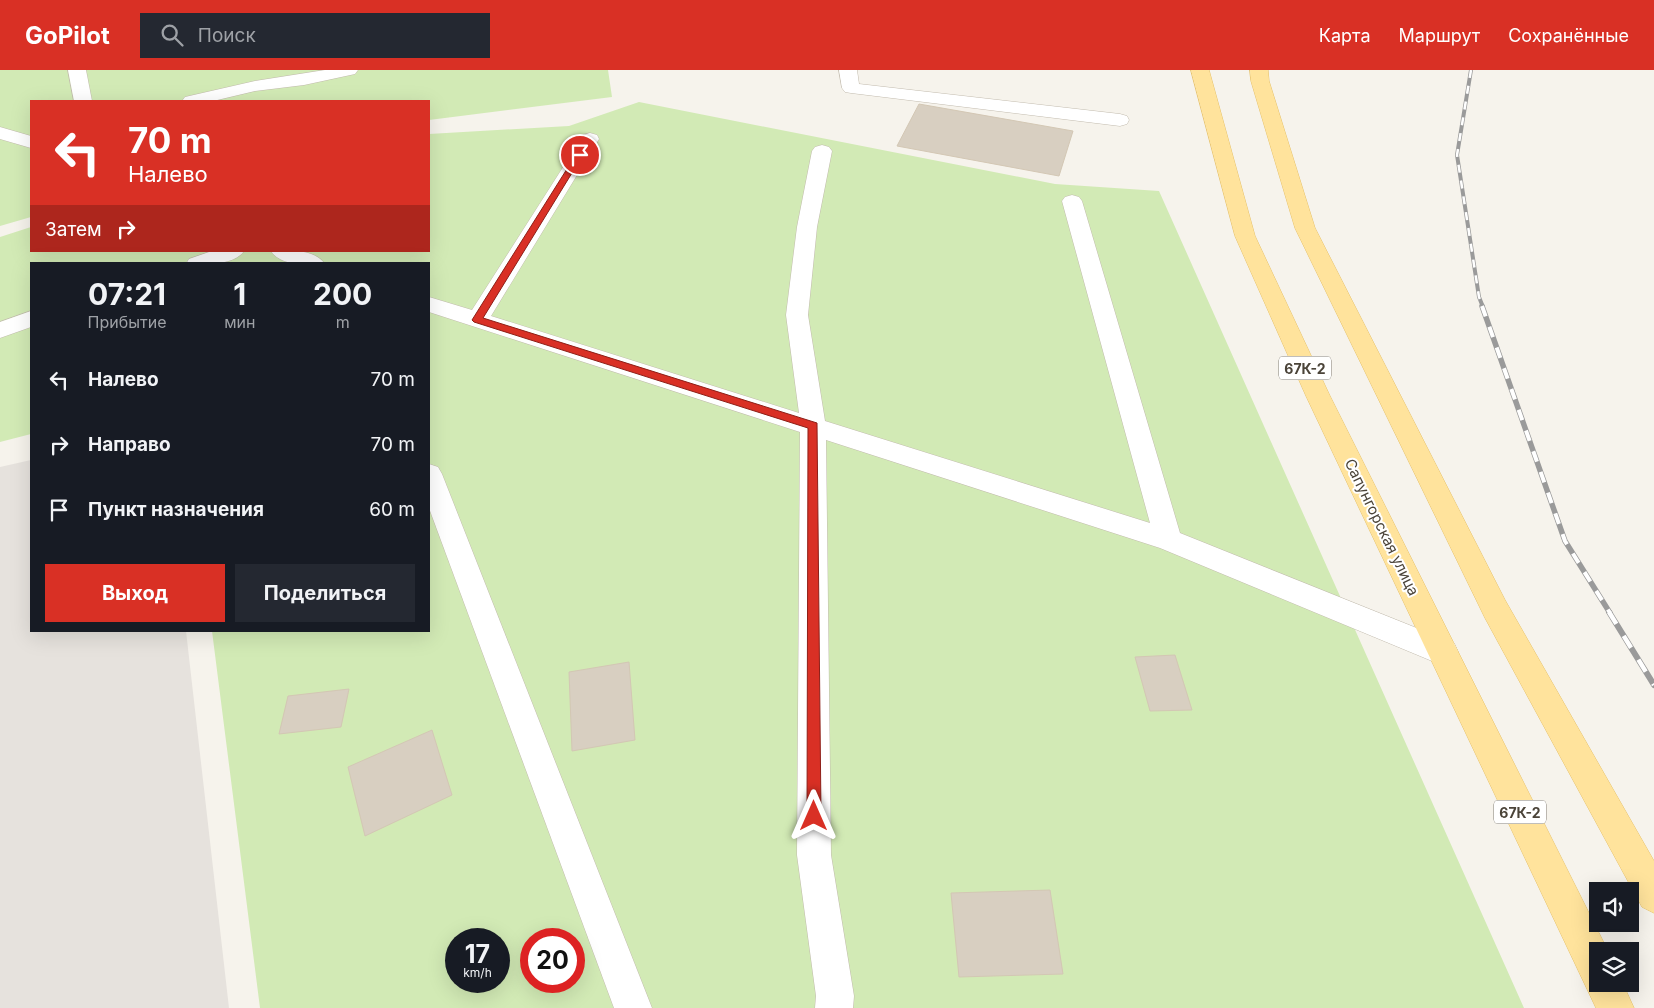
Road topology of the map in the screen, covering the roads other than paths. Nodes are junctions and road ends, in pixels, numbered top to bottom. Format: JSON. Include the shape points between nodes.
{"nodes":[{"id":1,"x":77,"y":70,"type":"edge"},
{"id":2,"x":349,"y":70,"type":"edge"},
{"id":3,"x":848,"y":70,"type":"edge"},
{"id":4,"x":1200,"y":70,"type":"edge"},
{"id":5,"x":1259,"y":70,"type":"edge"},
{"id":6,"x":83,"y":100,"type":"edge"},
{"id":7,"x":195,"y":100,"type":"edge"},
{"id":8,"x":1120,"y":120,"type":"dead end"},
{"id":9,"x":0,"y":133,"type":"edge"},
{"id":10,"x":590,"y":138,"type":"dead end"},
{"id":11,"x":30,"y":142,"type":"edge"},
{"id":12,"x":822,"y":151,"type":"dead end"},
{"id":13,"x":1072,"y":201,"type":"dead end"},
{"id":14,"x":231,"y":252,"type":"edge"},
{"id":15,"x":284,"y":252,"type":"edge"},
{"id":16,"x":203,"y":262,"type":"edge"},
{"id":17,"x":309,"y":262,"type":"edge"},
{"id":18,"x":430,"y":304,"type":"edge"},
{"id":19,"x":30,"y":319,"type":"edge"},
{"id":20,"x":477,"y":320,"type":"junction"},
{"id":21,"x":0,"y":330,"type":"edge"},
{"id":22,"x":814,"y":426,"type":"junction"},
{"id":23,"x":430,"y":477,"type":"edge"},
{"id":24,"x":1168,"y":540,"type":"junction"},
{"id":25,"x":1442,"y":652,"type":"junction"},
{"id":26,"x":1654,"y":895,"type":"edge"},
{"id":27,"x":1589,"y":953,"type":"edge"},
{"id":28,"x":1608,"y":992,"type":"edge"},
{"id":29,"x":633,"y":1008,"type":"edge"},
{"id":30,"x":834,"y":1008,"type":"edge"},
{"id":31,"x":1616,"y":1008,"type":"edge"}],
"edges":[{"from":1,"to":6,"type":"lane"},
{"from":2,"to":7,"type":"lane"},
{"from":3,"to":8,"type":"lane","via":[[851,88]]},
{"from":4,"to":25,"type":"main road","name":"Сапунгорская улица","number":"67К-2","via":[[1245,236],[1318,396]]},
{"from":5,"to":26,"type":"main road","via":[[1305,228],[1495,609]]},
{"from":9,"to":11,"type":"lane"},
{"from":10,"to":20,"type":"lane"},
{"from":12,"to":22,"type":"lane","via":[[807,227],[797,315]]},
{"from":13,"to":24,"type":"lane"},
{"from":14,"to":16,"type":"lane"},
{"from":15,"to":17,"type":"lane"},
{"from":18,"to":20,"type":"lane"},
{"from":19,"to":21,"type":"lane"},
{"from":20,"to":22,"type":"lane"},
{"from":22,"to":24,"type":"lane"},
{"from":22,"to":30,"type":"lane","via":[[814,855],[835,996]]},
{"from":23,"to":29,"type":"lane"},
{"from":24,"to":25,"type":"lane"},
{"from":25,"to":27,"type":"main road","name":"Сапунгорская улица","number":"67К-2"},
{"from":28,"to":31,"type":"main road"}]}
